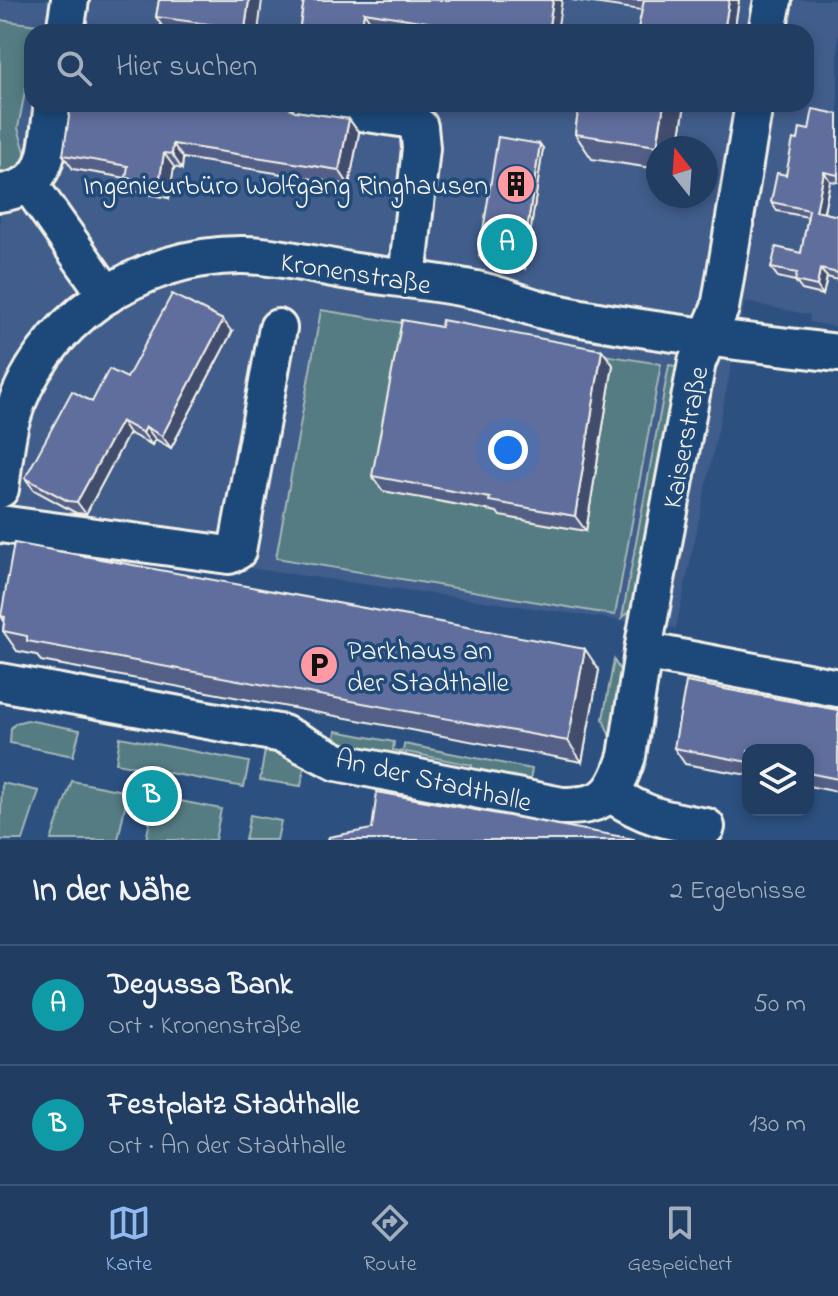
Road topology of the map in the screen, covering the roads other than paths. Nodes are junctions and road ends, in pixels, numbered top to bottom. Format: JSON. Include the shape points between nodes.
{"nodes":[{"id":1,"x":70,"y":0,"type":"edge"},
{"id":2,"x":773,"y":0,"type":"edge"},
{"id":3,"x":66,"y":24,"type":"edge"},
{"id":4,"x":768,"y":24,"type":"edge"},
{"id":5,"x":52,"y":112,"type":"edge"},
{"id":6,"x":361,"y":112,"type":"edge"},
{"id":7,"x":753,"y":112,"type":"edge"},
{"id":8,"x":15,"y":188,"type":"edge"},
{"id":9,"x":407,"y":279,"type":"junction"},
{"id":10,"x":107,"y":295,"type":"junction"},
{"id":11,"x":278,"y":328,"type":"dead end"},
{"id":12,"x":707,"y":338,"type":"junction"},
{"id":13,"x":838,"y":353,"type":"edge"},
{"id":14,"x":0,"y":489,"type":"edge"},
{"id":15,"x":0,"y":524,"type":"edge"},
{"id":16,"x":643,"y":651,"type":"junction"},
{"id":17,"x":0,"y":682,"type":"edge"},
{"id":18,"x":838,"y":688,"type":"edge"},
{"id":19,"x":616,"y":783,"type":"junction"},
{"id":20,"x":706,"y":827,"type":"dead end"}],
"edges":[{"from":1,"to":3,"type":"street"},
{"from":2,"to":4,"type":"street"},
{"from":5,"to":8,"type":"street","via":[[39,175]]},
{"from":6,"to":9,"type":"street","via":[[407,119],[419,127]]},
{"from":7,"to":12,"type":"street","name":"Kaiserstraße","via":[[720,308]]},
{"from":8,"to":10,"type":"street"},
{"from":9,"to":10,"type":"street","name":"Kronenstraße","via":[[244,255],[165,265]]},
{"from":9,"to":12,"type":"street","name":"Kronenstraße","via":[[479,290],[553,312]]},
{"from":10,"to":14,"type":"street","name":"Kronenstraße","via":[[49,346],[29,379],[10,425]]},
{"from":11,"to":15,"type":"street","via":[[237,551],[229,555]]},
{"from":12,"to":13,"type":"street","name":"Kronenstraße"},
{"from":12,"to":16,"type":"street","name":"Kaiserstraße","via":[[697,362]]},
{"from":16,"to":18,"type":"street"},
{"from":16,"to":19,"type":"street","name":"Kaiserstraße","via":[[631,733]]},
{"from":17,"to":19,"type":"street","name":"An der Stadthalle","via":[[252,715],[337,762],[562,806],[587,806]]},
{"from":19,"to":20,"type":"street","via":[[634,809],[657,819]]}]}
